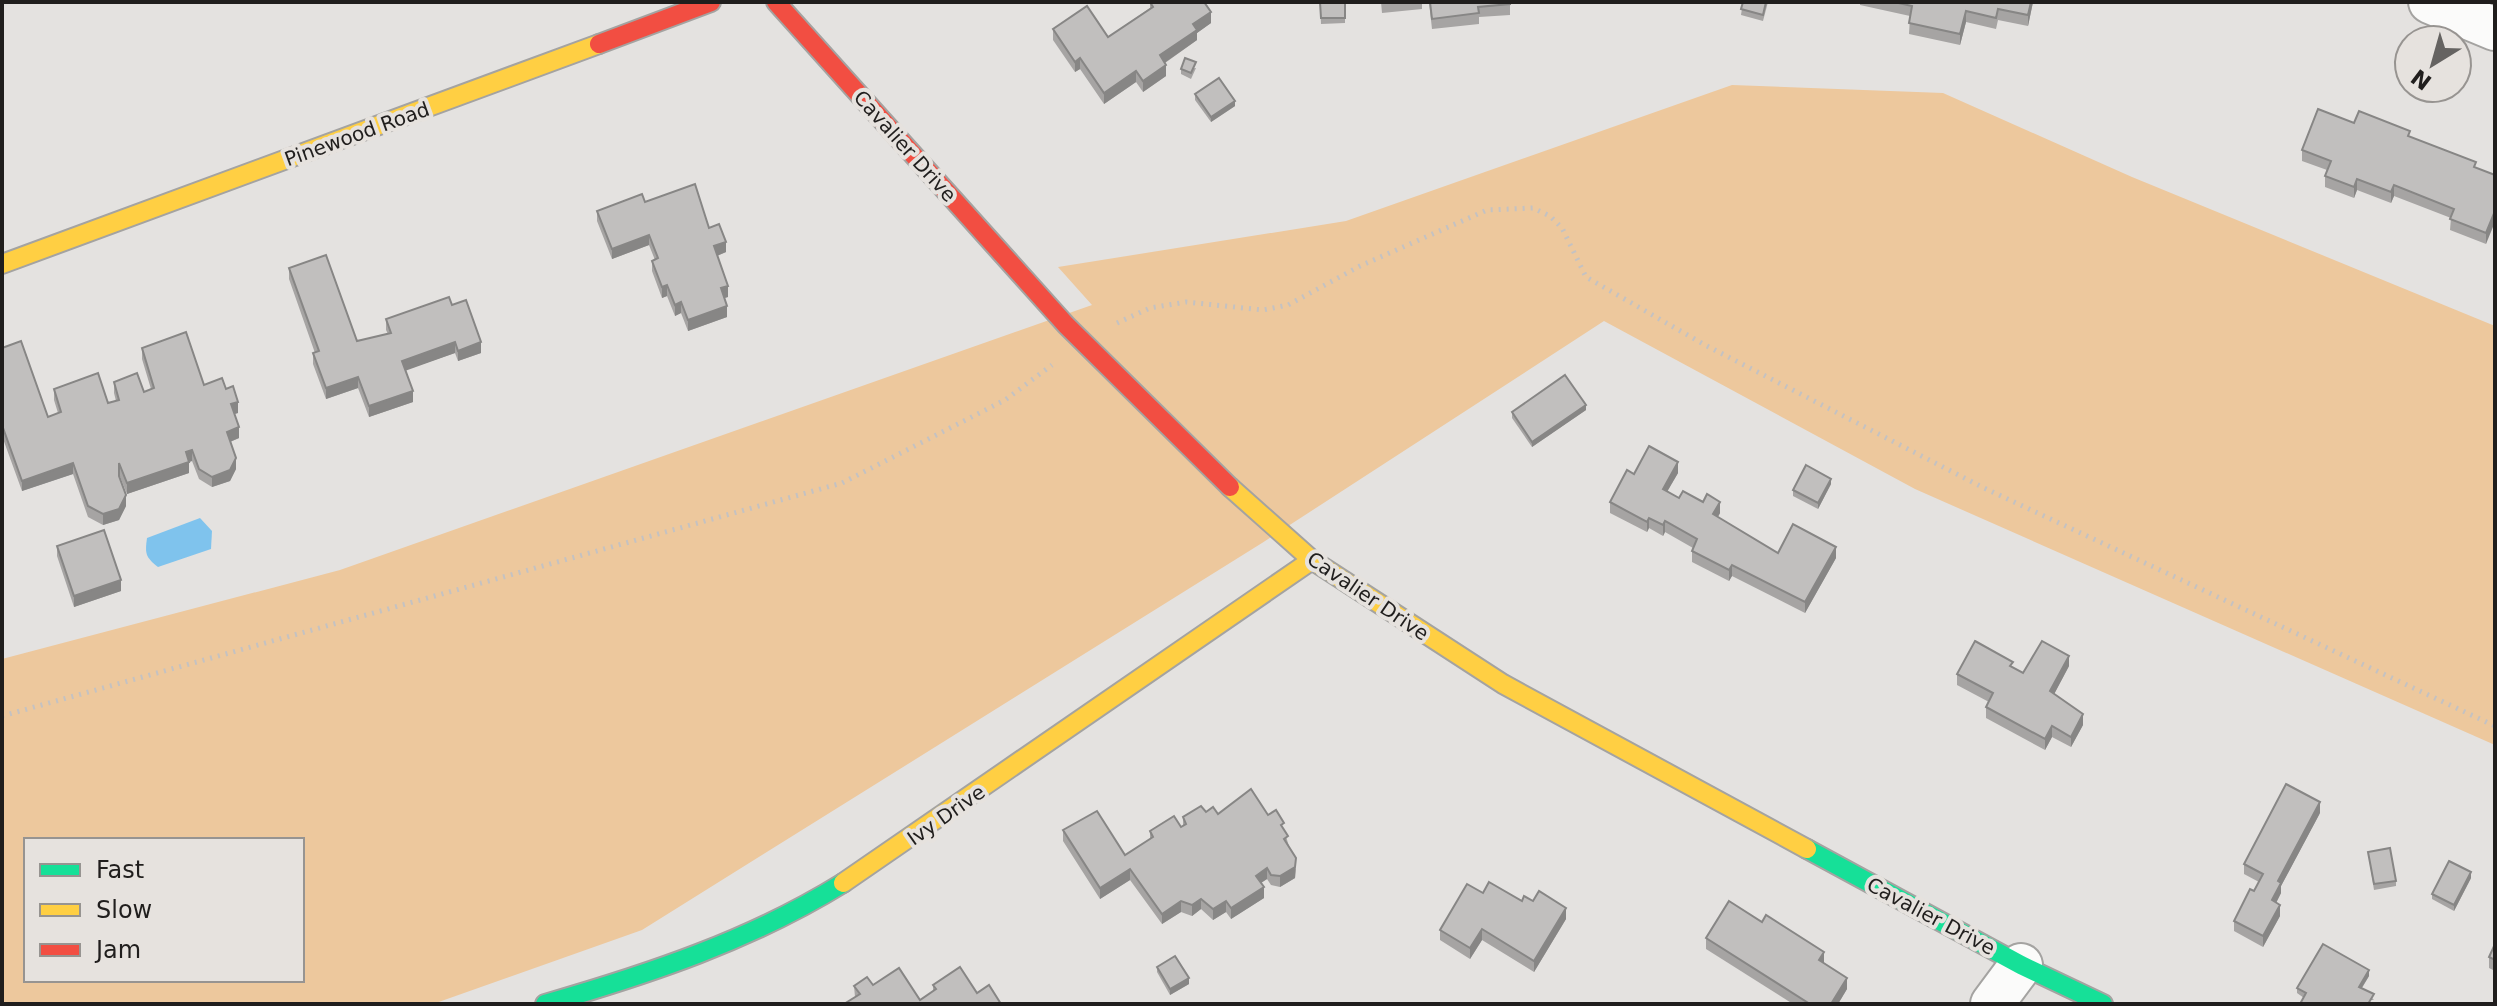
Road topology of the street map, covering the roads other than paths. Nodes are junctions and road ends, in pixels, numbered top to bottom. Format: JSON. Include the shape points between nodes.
{"nodes":[{"id":1,"x":711,"y":2,"type":"edge"},
{"id":2,"x":776,"y":2,"type":"edge"},
{"id":3,"x":2430,"y":2,"type":"edge"},
{"id":4,"x":2484,"y":2,"type":"edge"},
{"id":5,"x":2495,"y":9,"type":"edge"},
{"id":6,"x":2495,"y":29,"type":"edge"},
{"id":7,"x":2,"y":264,"type":"edge"},
{"id":8,"x":1312,"y":560,"type":"junction"},
{"id":9,"x":2021,"y":965,"type":"junction"},
{"id":10,"x":545,"y":1004,"type":"edge"},
{"id":11,"x":1992,"y":1004,"type":"edge"},
{"id":12,"x":2103,"y":1004,"type":"edge"}],
"edges":[{"from":1,"to":7,"type":"street","name":"Pinewood Road"},
{"from":2,"to":8,"type":"street","name":"Cavalier Drive","via":[[1066,325],[1201,461]]},
{"from":3,"to":6,"type":"street"},
{"from":4,"to":5,"type":"street"},
{"from":8,"to":9,"type":"street","name":"Cavalier Drive","via":[[1503,684]]},
{"from":8,"to":10,"type":"street","name":"Ivy Drive","via":[[814,901],[649,974]]},
{"from":9,"to":11,"type":"street"},
{"from":9,"to":12,"type":"street","name":"Cavalier Drive"}]}
